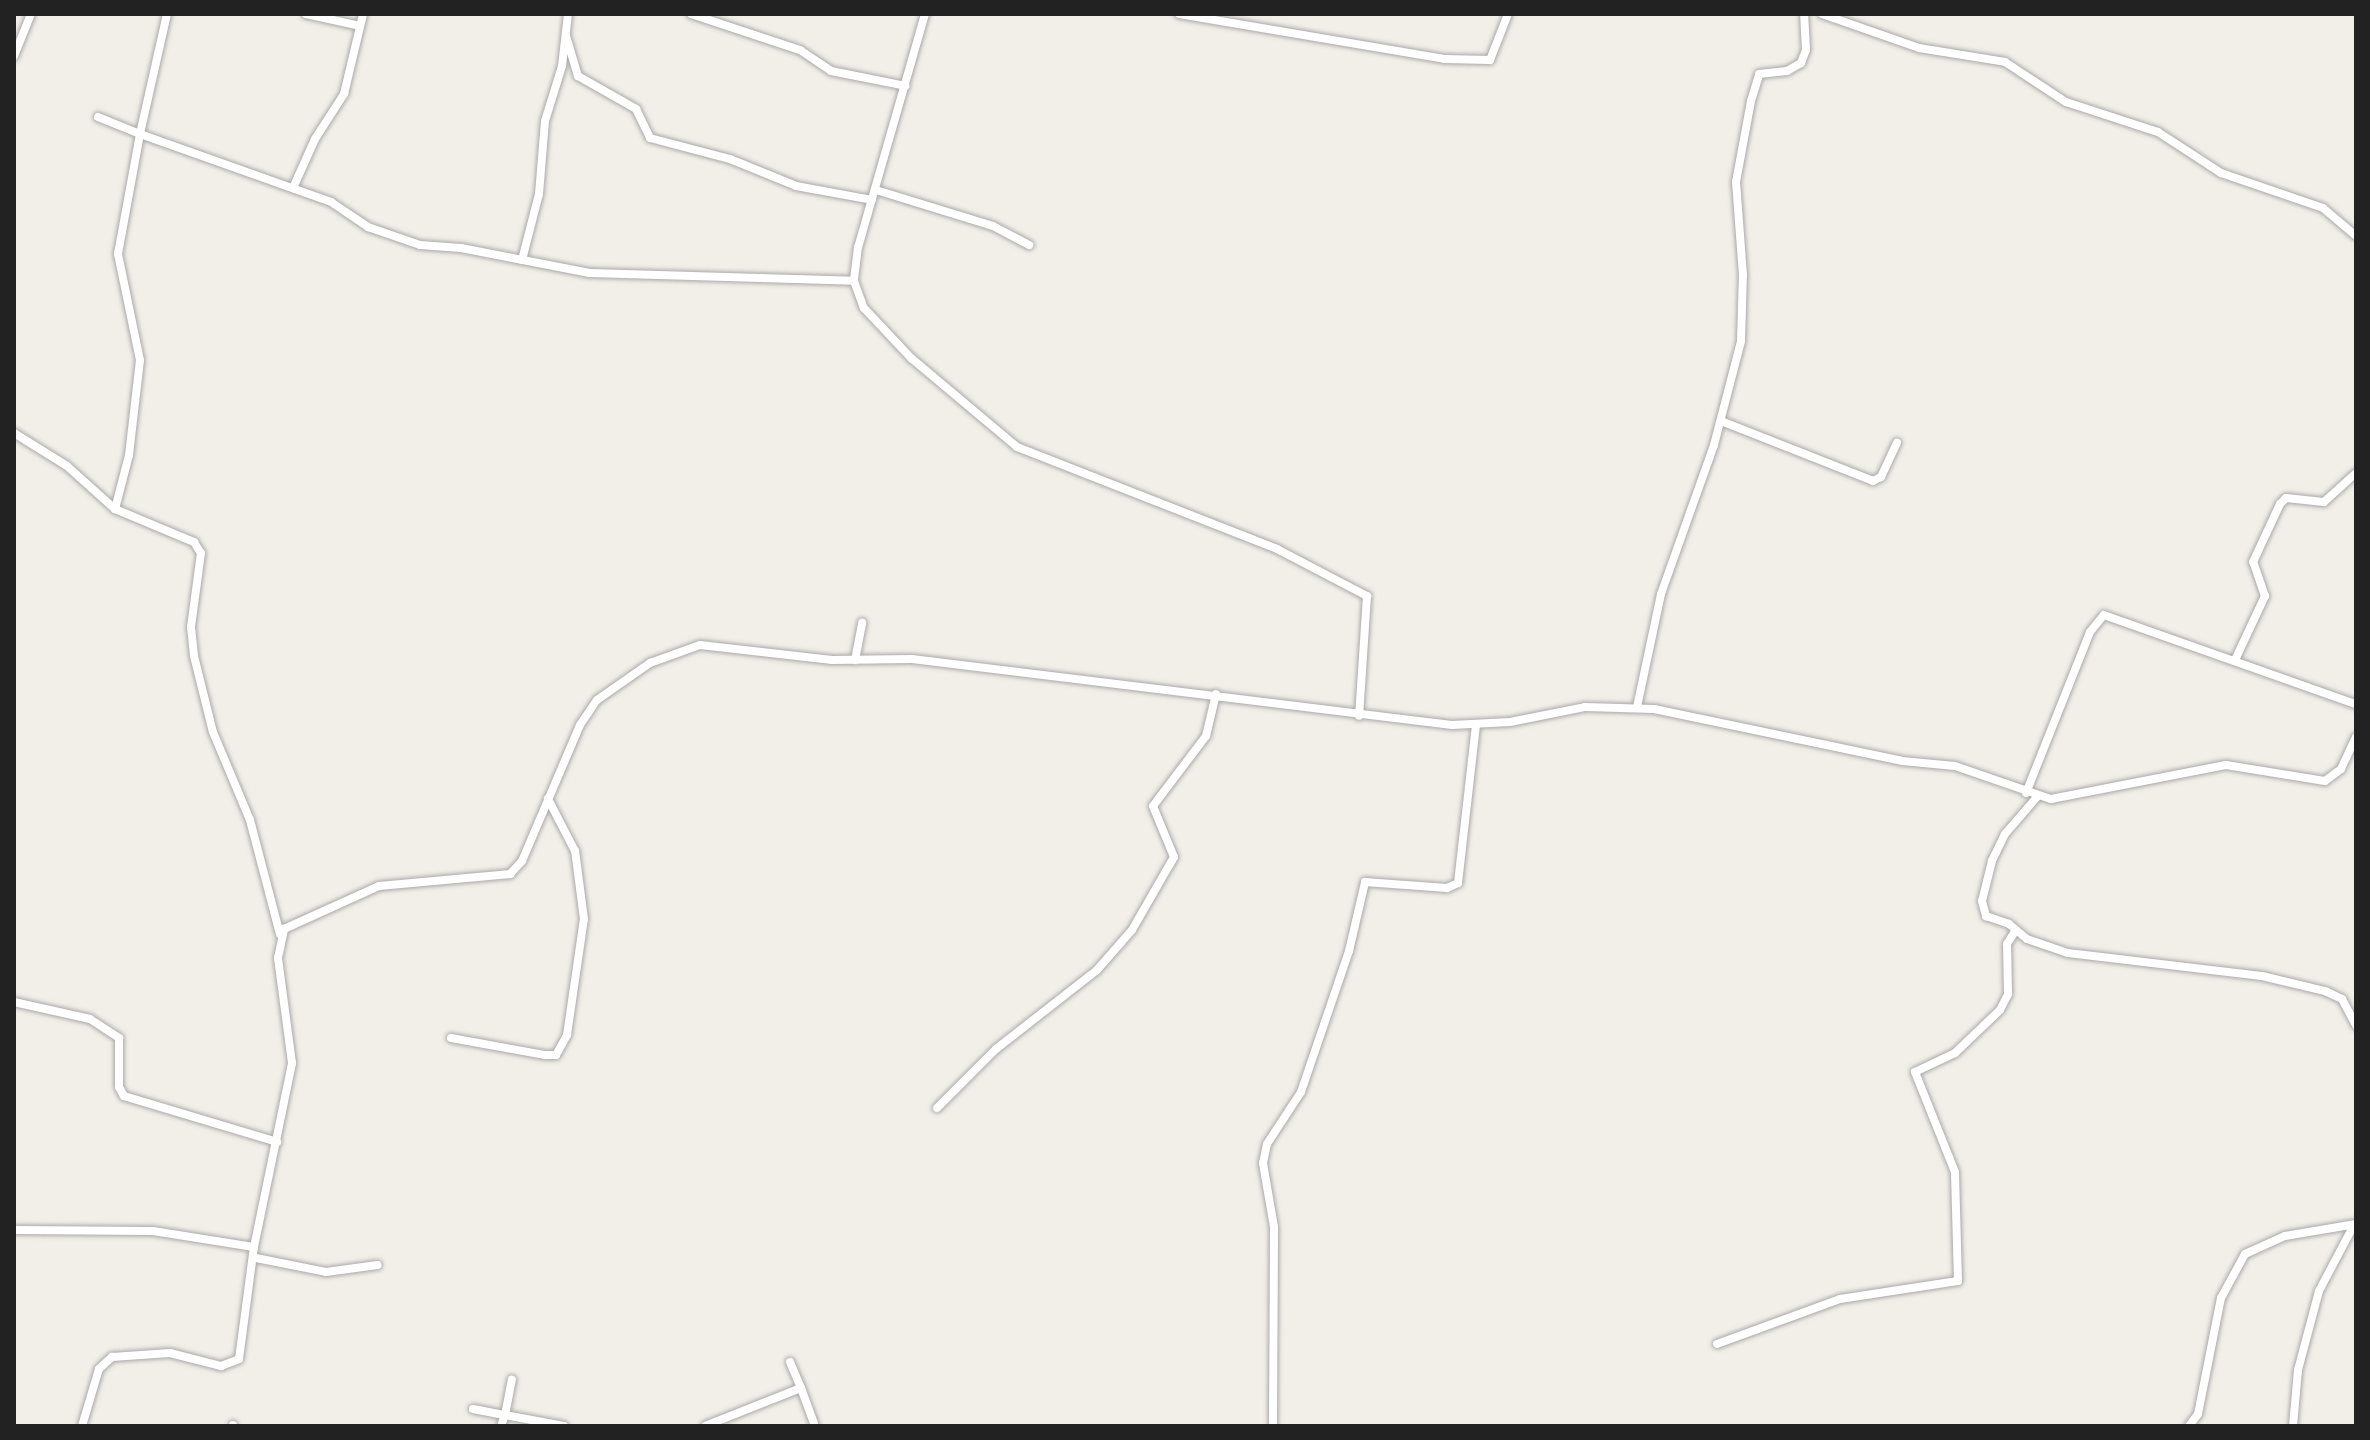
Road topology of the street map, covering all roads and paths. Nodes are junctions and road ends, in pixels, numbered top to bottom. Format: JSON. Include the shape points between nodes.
{"nodes":[{"id":1,"x":31,"y":14,"type":"edge"},
{"id":2,"x":167,"y":14,"type":"edge"},
{"id":3,"x":306,"y":14,"type":"edge"},
{"id":4,"x":363,"y":14,"type":"edge"},
{"id":5,"x":568,"y":14,"type":"edge"},
{"id":6,"x":691,"y":14,"type":"edge"},
{"id":7,"x":925,"y":14,"type":"edge"},
{"id":8,"x":1179,"y":14,"type":"edge"},
{"id":9,"x":1508,"y":14,"type":"edge"},
{"id":10,"x":1804,"y":14,"type":"edge"},
{"id":11,"x":1822,"y":14,"type":"edge"},
{"id":12,"x":360,"y":26,"type":"junction"},
{"id":13,"x":566,"y":36,"type":"junction"},
{"id":14,"x":14,"y":56,"type":"edge"},
{"id":15,"x":906,"y":86,"type":"junction"},
{"id":16,"x":98,"y":117,"type":"dead end"},
{"id":17,"x":140,"y":134,"type":"junction"},
{"id":18,"x":293,"y":188,"type":"junction"},
{"id":19,"x":876,"y":190,"type":"junction"},
{"id":20,"x":872,"y":200,"type":"junction"},
{"id":21,"x":2355,"y":234,"type":"edge"},
{"id":22,"x":1029,"y":245,"type":"dead end"},
{"id":23,"x":522,"y":260,"type":"junction"},
{"id":24,"x":854,"y":281,"type":"junction"},
{"id":25,"x":1721,"y":421,"type":"junction"},
{"id":26,"x":14,"y":433,"type":"edge"},
{"id":27,"x":1897,"y":443,"type":"dead end"},
{"id":28,"x":2356,"y":473,"type":"edge"},
{"id":29,"x":115,"y":509,"type":"junction"},
{"id":30,"x":862,"y":623,"type":"dead end"},
{"id":31,"x":855,"y":660,"type":"junction"},
{"id":32,"x":2235,"y":660,"type":"junction"},
{"id":33,"x":1216,"y":694,"type":"junction"},
{"id":34,"x":2356,"y":704,"type":"edge"},
{"id":35,"x":1637,"y":707,"type":"junction"},
{"id":36,"x":1359,"y":716,"type":"junction"},
{"id":37,"x":1476,"y":725,"type":"junction"},
{"id":38,"x":2356,"y":737,"type":"edge"},
{"id":39,"x":2026,"y":793,"type":"junction"},
{"id":40,"x":2037,"y":797,"type":"junction"},
{"id":41,"x":548,"y":799,"type":"junction"},
{"id":42,"x":2015,"y":931,"type":"junction"},
{"id":43,"x":280,"y":934,"type":"junction"},
{"id":44,"x":14,"y":1002,"type":"edge"},
{"id":45,"x":2356,"y":1025,"type":"edge"},
{"id":46,"x":451,"y":1038,"type":"dead end"},
{"id":47,"x":937,"y":1108,"type":"dead end"},
{"id":48,"x":277,"y":1142,"type":"junction"},
{"id":49,"x":2355,"y":1224,"type":"edge"},
{"id":50,"x":14,"y":1230,"type":"edge"},
{"id":51,"x":254,"y":1247,"type":"junction"},
{"id":52,"x":256,"y":1258,"type":"junction"},
{"id":53,"x":378,"y":1265,"type":"dead end"},
{"id":54,"x":1717,"y":1344,"type":"dead end"},
{"id":55,"x":790,"y":1362,"type":"dead end"},
{"id":56,"x":512,"y":1380,"type":"dead end"},
{"id":57,"x":801,"y":1388,"type":"junction"},
{"id":58,"x":473,"y":1409,"type":"dead end"},
{"id":59,"x":505,"y":1415,"type":"junction"},
{"id":60,"x":82,"y":1426,"type":"edge"},
{"id":61,"x":501,"y":1426,"type":"edge"},
{"id":62,"x":564,"y":1426,"type":"edge"},
{"id":63,"x":705,"y":1426,"type":"edge"},
{"id":64,"x":815,"y":1426,"type":"edge"},
{"id":65,"x":1273,"y":1426,"type":"edge"},
{"id":66,"x":2189,"y":1426,"type":"edge"},
{"id":67,"x":2293,"y":1426,"type":"edge"}],
"edges":[{"from":1,"to":14,"type":"street"},
{"from":2,"to":17,"type":"street"},
{"from":3,"to":12,"type":"street"},
{"from":4,"to":12,"type":"street"},
{"from":5,"to":13,"type":"street"},
{"from":6,"to":15,"type":"street","via":[[800,50],[831,71]]},
{"from":7,"to":15,"type":"street"},
{"from":8,"to":9,"type":"street","via":[[1444,59],[1490,60]]},
{"from":10,"to":25,"type":"street","via":[[1806,50],[1801,63],[1787,71],[1759,74],[1751,101],[1736,182],[1743,275],[1741,341]]},
{"from":11,"to":21,"type":"street","via":[[1919,48],[2005,62],[2066,102],[2158,132],[2221,173],[2323,208]]},
{"from":12,"to":18,"type":"street","via":[[344,94],[315,139]]},
{"from":13,"to":20,"type":"street","via":[[578,76],[636,109],[650,138],[730,159],[796,186]]},
{"from":13,"to":23,"type":"street","via":[[545,121],[540,187]]},
{"from":15,"to":19,"type":"street"},
{"from":16,"to":17,"type":"street"},
{"from":17,"to":18,"type":"street"},
{"from":17,"to":29,"type":"street","via":[[118,254],[140,360],[129,455]]},
{"from":18,"to":23,"type":"street","via":[[331,202],[353,221],[410,243]]},
{"from":19,"to":20,"type":"street"},
{"from":19,"to":22,"type":"street","via":[[993,226]]},
{"from":20,"to":24,"type":"street"},
{"from":23,"to":24,"type":"street","via":[[590,273]]},
{"from":24,"to":36,"type":"street","via":[[873,321],[1017,447],[1258,541],[1367,596]]},
{"from":25,"to":27,"type":"street","via":[[1873,481],[1881,477]]},
{"from":25,"to":35,"type":"street","via":[[1661,594]]},
{"from":26,"to":29,"type":"street","via":[[56,458]]},
{"from":28,"to":32,"type":"street","via":[[2324,502],[2286,498],[2280,504],[2253,562],[2265,596]]},
{"from":29,"to":43,"type":"street","via":[[194,542],[201,553],[191,627],[194,656],[213,732],[250,820]]},
{"from":30,"to":31,"type":"street"},
{"from":31,"to":33,"type":"street","via":[[912,659]]},
{"from":31,"to":41,"type":"street","via":[[717,644],[687,648],[650,663],[617,682],[588,711]]},
{"from":32,"to":34,"type":"street"},
{"from":32,"to":39,"type":"street","via":[[2113,616],[2098,619]]},
{"from":33,"to":36,"type":"street"},
{"from":33,"to":47,"type":"street","via":[[1206,736],[1153,806],[1174,857],[1132,930],[1097,970],[996,1049]]},
{"from":35,"to":37,"type":"street","via":[[1585,707]]},
{"from":35,"to":39,"type":"street","via":[[1902,761],[1955,766]]},
{"from":36,"to":37,"type":"street"},
{"from":37,"to":65,"type":"street","via":[[1458,883],[1447,888],[1365,882],[1349,951],[1301,1092],[1264,1153],[1274,1227]]},
{"from":38,"to":40,"type":"street","via":[[2341,769],[2325,781],[2226,765],[2062,799]]},
{"from":39,"to":40,"type":"street"},
{"from":40,"to":42,"type":"street","via":[[2005,834],[1982,895],[1986,916]]},
{"from":41,"to":43,"type":"street","via":[[522,861],[510,874],[370,888],[324,906]]},
{"from":41,"to":46,"type":"street","via":[[575,851],[584,919],[567,1035],[556,1055]]},
{"from":42,"to":45,"type":"street","via":[[2040,944],[2095,958],[2298,983],[2342,999]]},
{"from":42,"to":54,"type":"street","via":[[2007,944],[2008,994],[2000,1010],[1955,1053],[1915,1072],[1955,1172],[1958,1281],[1840,1299]]},
{"from":43,"to":48,"type":"street","via":[[278,958],[292,1063]]},
{"from":44,"to":48,"type":"street","via":[[90,1019],[119,1038],[119,1087],[124,1096]]},
{"from":48,"to":51,"type":"street"},
{"from":49,"to":66,"type":"street","via":[[2285,1236],[2245,1254],[2221,1298],[2198,1414]]},
{"from":49,"to":67,"type":"street","via":[[2319,1291],[2298,1370]]},
{"from":50,"to":51,"type":"street","via":[[153,1231]]},
{"from":51,"to":52,"type":"street"},
{"from":52,"to":53,"type":"street","via":[[326,1272]]},
{"from":52,"to":60,"type":"street","via":[[239,1359],[221,1366],[170,1353],[112,1357],[99,1369]]},
{"from":55,"to":57,"type":"street"},
{"from":56,"to":59,"type":"street"},
{"from":57,"to":63,"type":"street"},
{"from":57,"to":64,"type":"street"},
{"from":58,"to":59,"type":"street"},
{"from":59,"to":61,"type":"street"},
{"from":59,"to":62,"type":"street"}]}
